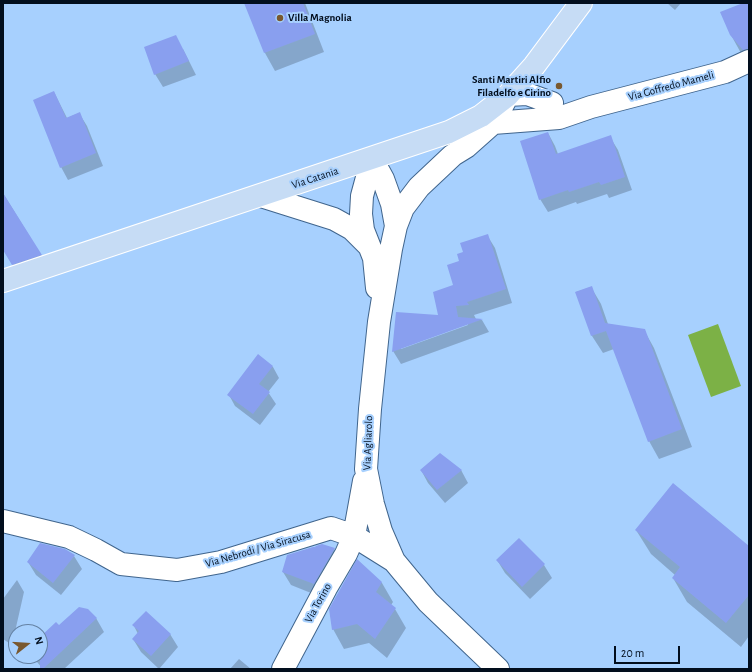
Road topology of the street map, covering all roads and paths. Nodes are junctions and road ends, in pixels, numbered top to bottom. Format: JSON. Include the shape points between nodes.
{"nodes":[{"id":1,"x":581,"y":3,"type":"edge"},
{"id":2,"x":749,"y":61,"type":"edge"},
{"id":3,"x":534,"y":66,"type":"junction"},
{"id":4,"x":508,"y":95,"type":"junction"},
{"id":5,"x":556,"y":110,"type":"junction"},
{"id":6,"x":493,"y":123,"type":"junction"},
{"id":7,"x":449,"y":132,"type":"junction"},
{"id":8,"x":466,"y":147,"type":"junction"},
{"id":9,"x":372,"y":159,"type":"junction"},
{"id":10,"x":261,"y":196,"type":"junction"},
{"id":11,"x":396,"y":226,"type":"junction"},
{"id":12,"x":369,"y":246,"type":"junction"},
{"id":13,"x":3,"y":281,"type":"edge"},
{"id":14,"x":379,"y":322,"type":"junction"},
{"id":15,"x":366,"y":469,"type":"junction"},
{"id":16,"x":3,"y":522,"type":"edge"},
{"id":17,"x":354,"y":536,"type":"junction"},
{"id":18,"x":394,"y":561,"type":"junction"},
{"id":19,"x":283,"y":669,"type":"edge"},
{"id":20,"x":498,"y":669,"type":"edge"}],
"edges":[{"from":1,"to":3,"type":"main road","name":"Via Catania"},
{"from":2,"to":5,"type":"street","name":"Via Goffredo Mameli","via":[[718,74],[591,107]]},
{"from":3,"to":4,"type":"main road","name":"Via Catania"},
{"from":3,"to":5,"type":"street","via":[[539,92]]},
{"from":4,"to":5,"type":"street","via":[[527,94]]},
{"from":4,"to":6,"type":"street"},
{"from":4,"to":7,"type":"main road","name":"Via Catania","via":[[481,116]]},
{"from":5,"to":6,"type":"street"},
{"from":5,"to":8,"type":"street"},
{"from":6,"to":7,"type":"street"},
{"from":6,"to":8,"type":"street"},
{"from":7,"to":9,"type":"main road","name":"Via Catania"},
{"from":8,"to":11,"type":"street","via":[[453,155],[419,187],[403,208]]},
{"from":9,"to":10,"type":"main road","name":"Via Catania"},
{"from":9,"to":11,"type":"street","via":[[392,204]]},
{"from":9,"to":12,"type":"street","via":[[362,196],[361,214]]},
{"from":10,"to":12,"type":"street","via":[[334,219],[352,229]]},
{"from":10,"to":13,"type":"main road","name":"Via Catania"},
{"from":11,"to":14,"type":"street"},
{"from":12,"to":14,"type":"street","via":[[376,273]]},
{"from":14,"to":15,"type":"street","name":"Via Agliarolo"},
{"from":15,"to":17,"type":"street","name":"Via Torino"},
{"from":15,"to":18,"type":"street","name":"Via Agliarolo","via":[[381,531]]},
{"from":16,"to":17,"type":"street","name":"Via Nebrodi / Via Siracusa","via":[[70,537],[120,564],[177,570],[221,562],[331,528]]},
{"from":17,"to":18,"type":"street","name":"Via Nebrodi / Via Siracusa"},
{"from":17,"to":19,"type":"street","name":"Via Torino"},
{"from":18,"to":20,"type":"street","via":[[428,602]]}]}
